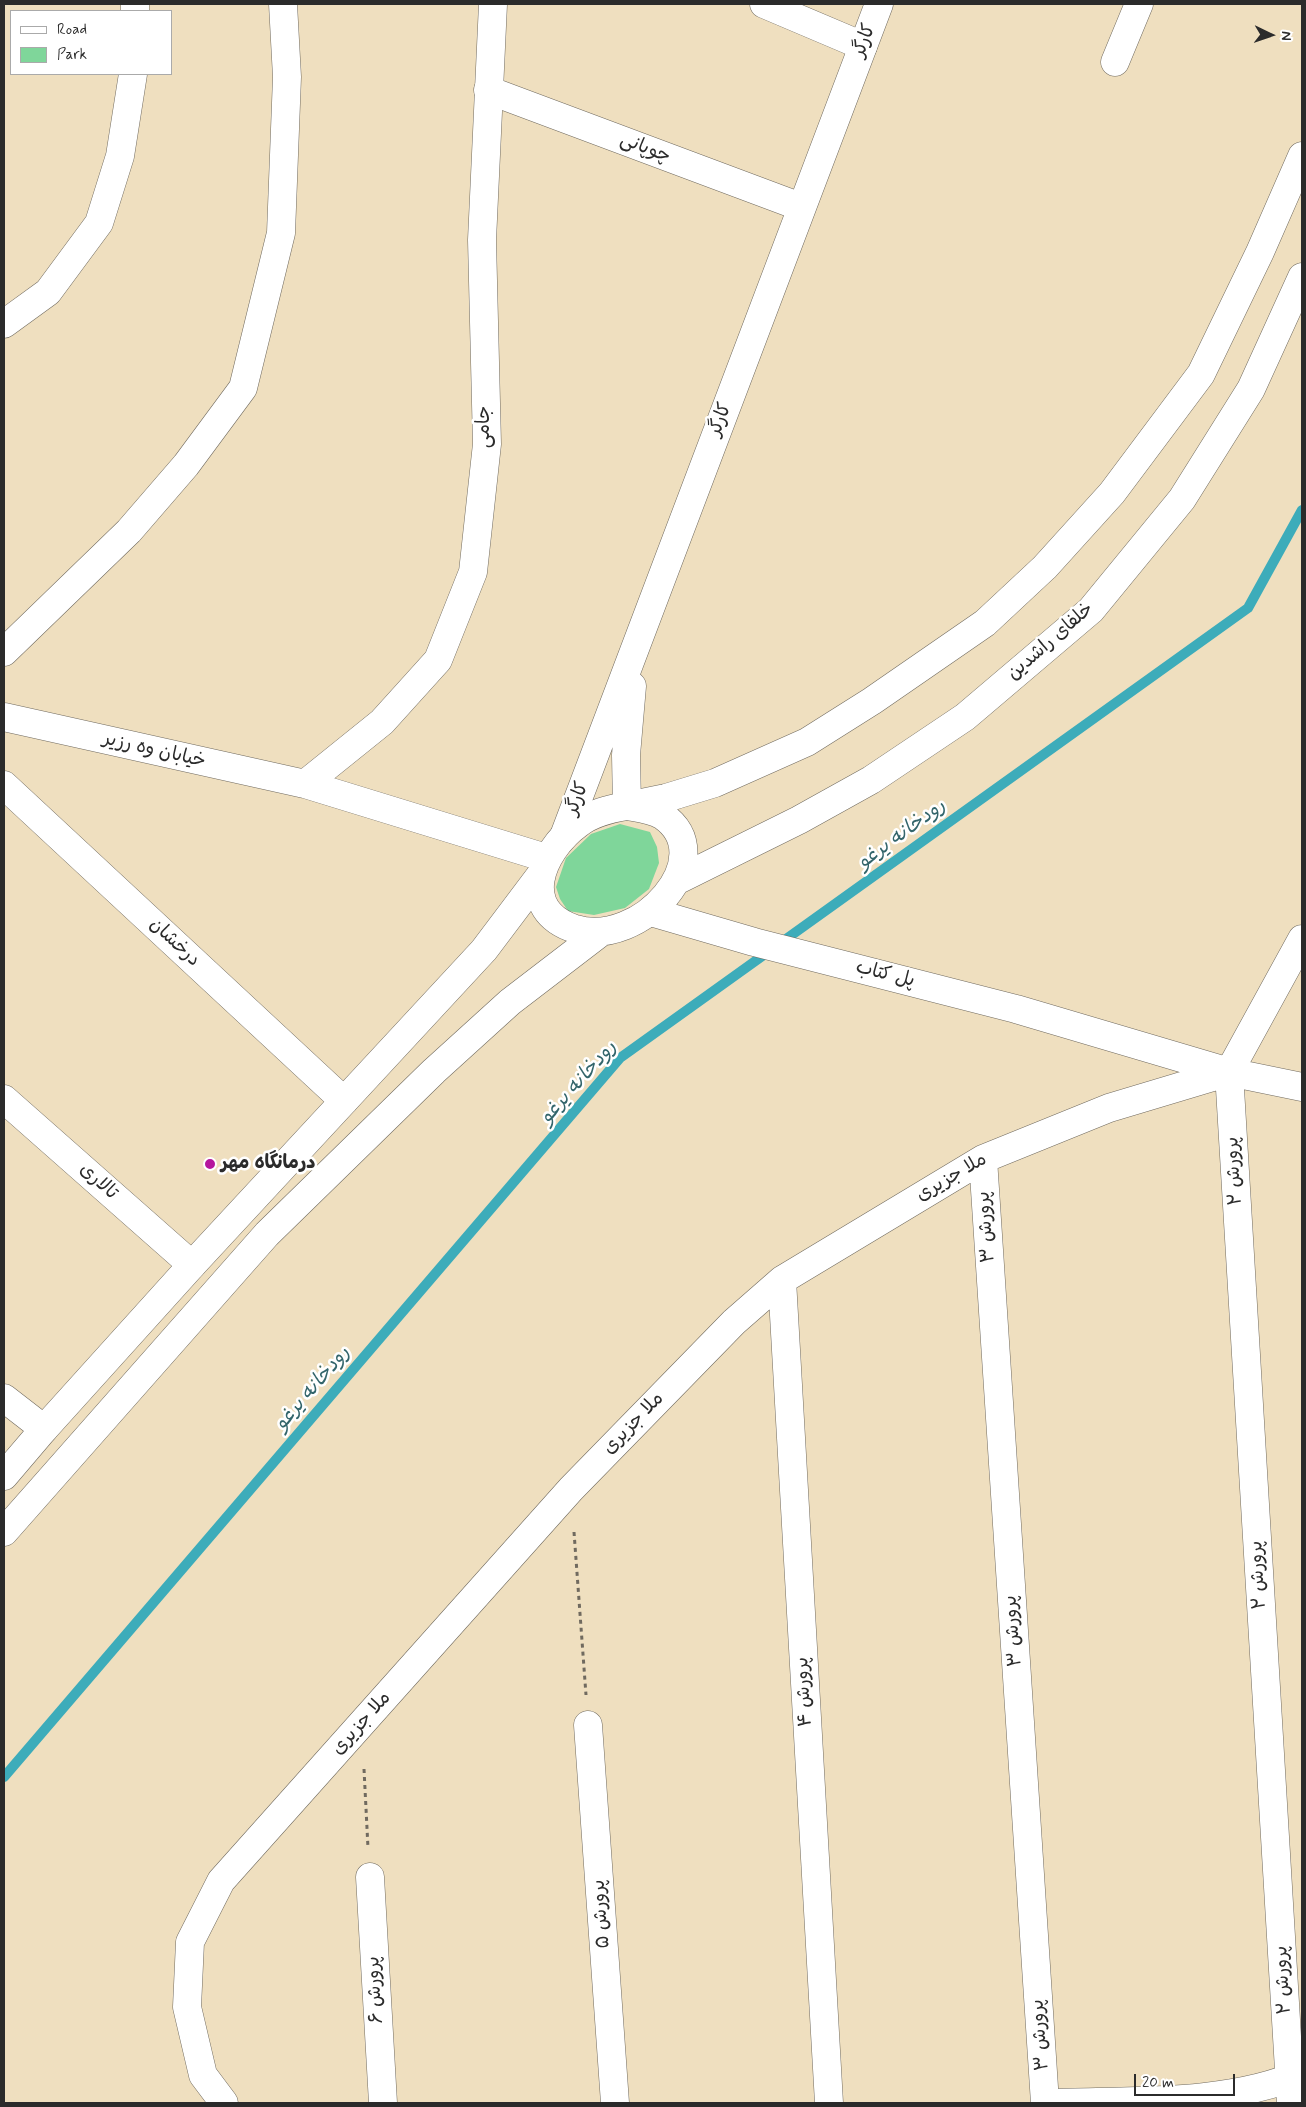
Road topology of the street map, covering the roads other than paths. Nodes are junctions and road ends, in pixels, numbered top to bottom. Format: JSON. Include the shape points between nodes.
{"nodes":[{"id":1,"x":283,"y":4,"type":"edge"},
{"id":2,"x":493,"y":4,"type":"edge"},
{"id":3,"x":764,"y":4,"type":"edge"},
{"id":4,"x":879,"y":4,"type":"edge"},
{"id":5,"x":1139,"y":4,"type":"edge"},
{"id":6,"x":863,"y":46,"type":"junction"},
{"id":7,"x":1115,"y":62,"type":"dead end"},
{"id":8,"x":133,"y":75,"type":"edge"},
{"id":9,"x":488,"y":90,"type":"junction"},
{"id":10,"x":1302,"y":156,"type":"edge"},
{"id":11,"x":801,"y":207,"type":"junction"},
{"id":12,"x":1302,"y":277,"type":"edge"},
{"id":13,"x":4,"y":324,"type":"edge"},
{"id":14,"x":4,"y":652,"type":"edge"},
{"id":15,"x":634,"y":654,"type":"junction"},
{"id":16,"x":4,"y":717,"type":"edge"},
{"id":17,"x":305,"y":784,"type":"junction"},
{"id":18,"x":4,"y":785,"type":"edge"},
{"id":19,"x":627,"y":806,"type":"junction"},
{"id":20,"x":564,"y":836,"type":"junction"},
{"id":21,"x":543,"y":868,"type":"junction"},
{"id":22,"x":676,"y":881,"type":"junction"},
{"id":23,"x":651,"y":912,"type":"junction"},
{"id":24,"x":600,"y":932,"type":"junction"},
{"id":25,"x":1302,"y":939,"type":"edge"},
{"id":26,"x":1229,"y":1072,"type":"junction"},
{"id":27,"x":1302,"y":1087,"type":"edge"},
{"id":28,"x":4,"y":1099,"type":"edge"},
{"id":29,"x":344,"y":1101,"type":"junction"},
{"id":30,"x":983,"y":1159,"type":"junction"},
{"id":31,"x":192,"y":1265,"type":"junction"},
{"id":32,"x":782,"y":1280,"type":"junction"},
{"id":33,"x":4,"y":1398,"type":"edge"},
{"id":34,"x":44,"y":1429,"type":"junction"},
{"id":35,"x":4,"y":1476,"type":"edge"},
{"id":36,"x":4,"y":1532,"type":"edge"},
{"id":37,"x":588,"y":1725,"type":"road end"},
{"id":38,"x":370,"y":1877,"type":"road end"},
{"id":39,"x":1294,"y":2085,"type":"edge"},
{"id":40,"x":224,"y":2103,"type":"edge"},
{"id":41,"x":383,"y":2103,"type":"edge"},
{"id":42,"x":615,"y":2103,"type":"edge"},
{"id":43,"x":829,"y":2103,"type":"edge"},
{"id":44,"x":1045,"y":2103,"type":"edge"},
{"id":45,"x":1049,"y":2103,"type":"edge"}],
"edges":[{"from":1,"to":14,"type":"street","via":[[287,77],[281,233],[243,388],[186,465],[129,531]]},
{"from":2,"to":9,"type":"street","name":"جامی"},
{"from":3,"to":6,"type":"street"},
{"from":4,"to":6,"type":"street","name":"کارگر"},
{"from":5,"to":7,"type":"street"},
{"from":6,"to":11,"type":"street","name":"کارگر"},
{"from":8,"to":13,"type":"street","via":[[120,156],[99,223],[48,292]]},
{"from":9,"to":11,"type":"street","name":"چوپانی"},
{"from":9,"to":17,"type":"street","name":"جامی","via":[[482,240],[487,444],[473,572],[438,660],[382,722]]},
{"from":10,"to":19,"type":"street","via":[[1201,374],[1112,493],[1045,567],[985,622],[807,742],[715,783]]},
{"from":11,"to":15,"type":"street","name":"کارگر"},
{"from":12,"to":22,"type":"street","name":"خلفای راشدین","via":[[1251,389],[1182,499],[1091,610],[965,717],[870,780],[799,820]]},
{"from":15,"to":19,"type":"street","via":[[626,755]]},
{"from":15,"to":20,"type":"street","name":"کارگر"},
{"from":16,"to":17,"type":"street","name":"خیابان وه رزیر"},
{"from":17,"to":21,"type":"street","name":"خیابان وه رزیر"},
{"from":18,"to":29,"type":"street","name":"درخشان"},
{"from":19,"to":20,"type":"street","via":[[591,815]]},
{"from":19,"to":22,"type":"street","via":[[662,815],[674,826],[681,840],[682,854]]},
{"from":20,"to":21,"type":"street"},
{"from":21,"to":24,"type":"street","via":[[542,899],[549,914],[564,925],[581,931]]},
{"from":21,"to":29,"type":"street","via":[[484,950]]},
{"from":22,"to":23,"type":"street"},
{"from":23,"to":24,"type":"street","via":[[634,923]]},
{"from":23,"to":26,"type":"street","name":"پل کتاب","via":[[754,942],[1016,1009]]},
{"from":24,"to":36,"type":"street","via":[[503,1009],[427,1078],[267,1234]]},
{"from":25,"to":26,"type":"street"},
{"from":26,"to":27,"type":"street","name":"پل کتاب"},
{"from":26,"to":30,"type":"street","name":"ملا جزیری","via":[[1109,1108]]},
{"from":26,"to":39,"type":"street","name":"پرورش ۲"},
{"from":28,"to":31,"type":"street","name":"تالاری"},
{"from":29,"to":31,"type":"street"},
{"from":30,"to":32,"type":"street","name":"ملا جزیری"},
{"from":30,"to":44,"type":"street","name":"پرورش ۳"},
{"from":31,"to":34,"type":"street"},
{"from":32,"to":40,"type":"street","name":"ملا جزیری","via":[[734,1322],[571,1489],[221,1881],[190,1942],[187,2007],[203,2075]]},
{"from":32,"to":43,"type":"street","name":"پرورش ۴"},
{"from":33,"to":34,"type":"street"},
{"from":34,"to":35,"type":"street"},
{"from":37,"to":42,"type":"street","name":"پرورش ۵"},
{"from":38,"to":41,"type":"street","name":"پرورش ۶"},
{"from":39,"to":45,"type":"street","via":[[1215,2097]]}]}
